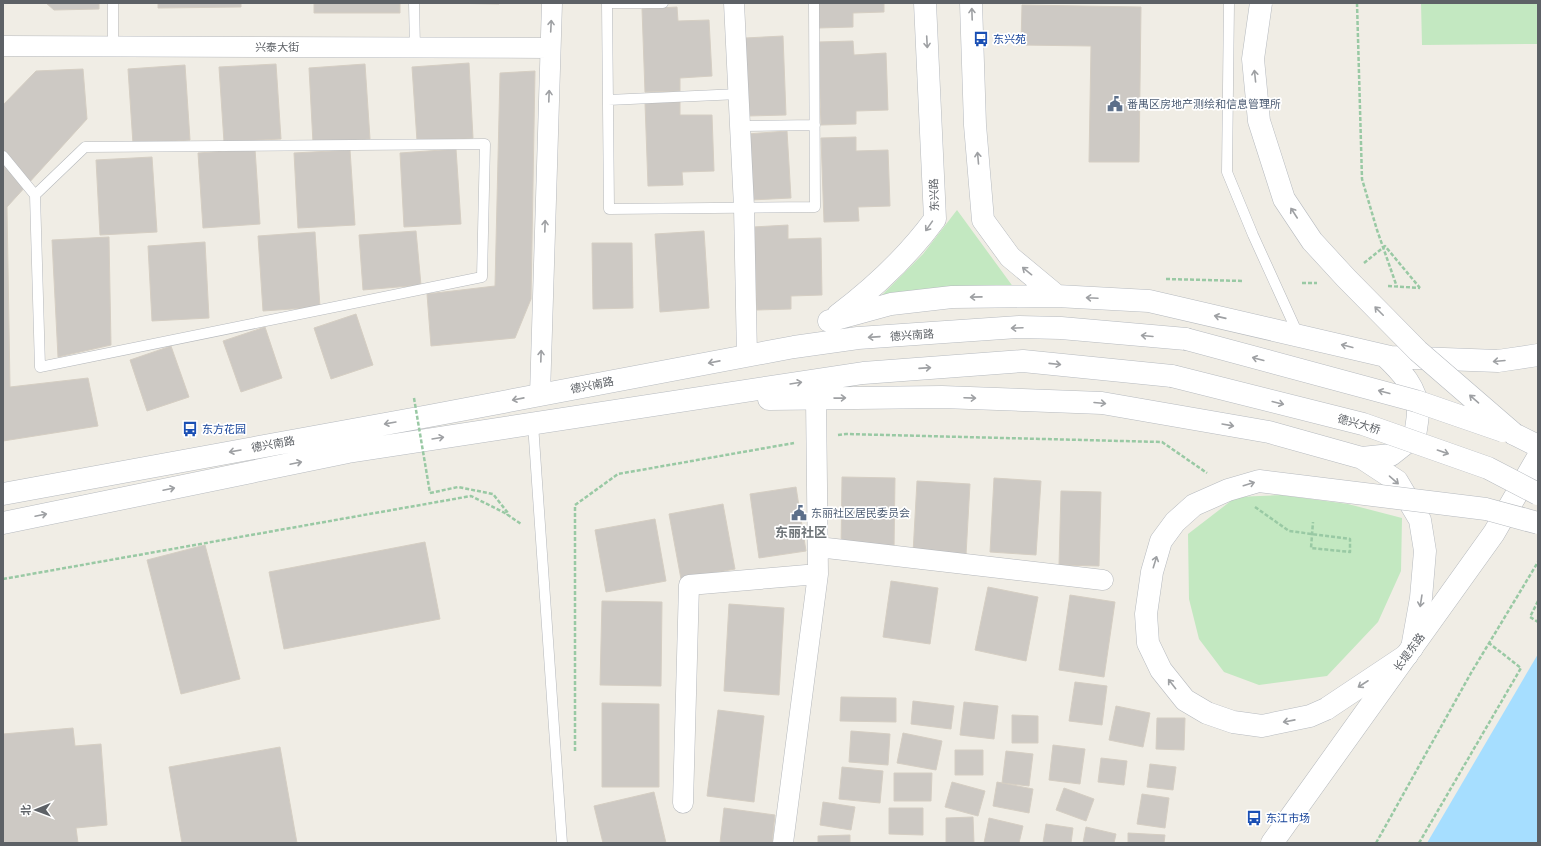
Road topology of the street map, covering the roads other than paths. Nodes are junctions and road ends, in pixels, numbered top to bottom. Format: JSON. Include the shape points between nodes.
{"nodes":[{"id":1,"x":113,"y":3,"type":"edge"},
{"id":2,"x":414,"y":3,"type":"edge"},
{"id":3,"x":552,"y":3,"type":"edge"},
{"id":4,"x":663,"y":3,"type":"edge"},
{"id":5,"x":734,"y":3,"type":"edge"},
{"id":6,"x":814,"y":3,"type":"edge"},
{"id":7,"x":925,"y":3,"type":"edge"},
{"id":8,"x":971,"y":3,"type":"edge"},
{"id":9,"x":1229,"y":3,"type":"edge"},
{"id":10,"x":1261,"y":3,"type":"edge"},
{"id":11,"x":3,"y":46,"type":"edge"},
{"id":12,"x":113,"y":46,"type":"junction"},
{"id":13,"x":415,"y":48,"type":"junction"},
{"id":14,"x":550,"y":48,"type":"junction"},
{"id":15,"x":739,"y":94,"type":"junction"},
{"id":16,"x":608,"y":100,"type":"junction"},
{"id":17,"x":815,"y":125,"type":"junction"},
{"id":18,"x":740,"y":126,"type":"junction"},
{"id":19,"x":3,"y":156,"type":"edge"},
{"id":20,"x":35,"y":195,"type":"junction"},
{"id":21,"x":744,"y":207,"type":"junction"},
{"id":22,"x":1057,"y":296,"type":"junction"},
{"id":23,"x":830,"y":321,"type":"junction"},
{"id":24,"x":1298,"y":334,"type":"junction"},
{"id":25,"x":794,"y":347,"type":"junction"},
{"id":26,"x":747,"y":356,"type":"junction"},
{"id":27,"x":1385,"y":356,"type":"junction"},
{"id":28,"x":1535,"y":358,"type":"edge"},
{"id":29,"x":1172,"y":376,"type":"joint"},
{"id":30,"x":540,"y":395,"type":"junction"},
{"id":31,"x":816,"y":398,"type":"junction"},
{"id":32,"x":689,"y":400,"type":"junction"},
{"id":33,"x":533,"y":424,"type":"junction"},
{"id":34,"x":1514,"y":434,"type":"junction"},
{"id":35,"x":1538,"y":446,"type":"edge"},
{"id":36,"x":1538,"y":457,"type":"edge"},
{"id":37,"x":1362,"y":458,"type":"junction"},
{"id":38,"x":3,"y":494,"type":"edge"},
{"id":39,"x":1538,"y":494,"type":"edge"},
{"id":40,"x":3,"y":523,"type":"edge"},
{"id":41,"x":1538,"y":523,"type":"edge"},
{"id":42,"x":818,"y":547,"type":"junction"},
{"id":43,"x":818,"y":574,"type":"junction"},
{"id":44,"x":1103,"y":580,"type":"dead end"},
{"id":45,"x":1409,"y":652,"type":"junction"},
{"id":46,"x":683,"y":803,"type":"dead end"},
{"id":47,"x":562,"y":843,"type":"edge"},
{"id":48,"x":783,"y":843,"type":"edge"},
{"id":49,"x":1272,"y":843,"type":"edge"}],
"edges":[{"from":1,"to":12,"type":"lane"},
{"from":2,"to":13,"type":"lane"},
{"from":14,"to":3,"type":"street","one_way":true},
{"from":4,"to":16,"type":"lane","via":[[607,4]]},
{"from":5,"to":15,"type":"street"},
{"from":6,"to":17,"type":"lane"},
{"from":7,"to":23,"type":"main road","name":"东兴路","one_way":true,"via":[[935,219],[896,266]]},
{"from":22,"to":8,"type":"main road","one_way":true,"via":[[1010,257],[983,220],[975,125]]},
{"from":9,"to":24,"type":"lane","via":[[1227,172]]},
{"from":34,"to":10,"type":"main road","one_way":true,"bridge":true,"via":[[1418,351],[1346,278],[1312,241],[1284,199],[1259,121],[1253,59]]},
{"from":11,"to":12,"type":"street","name":"兴泰大街"},
{"from":12,"to":13,"type":"street","name":"兴泰大街"},
{"from":13,"to":14,"type":"street","name":"兴泰大街"},
{"from":30,"to":14,"type":"street","one_way":true},
{"from":15,"to":16,"type":"lane"},
{"from":15,"to":18,"type":"street"},
{"from":16,"to":21,"type":"lane","via":[[609,208]]},
{"from":17,"to":18,"type":"lane"},
{"from":17,"to":21,"type":"lane","via":[[816,207]]},
{"from":18,"to":21,"type":"street"},
{"from":19,"to":20,"type":"lane"},
{"from":20,"to":20,"type":"lane","via":[[40,367],[482,277],[485,144],[85,147]]},
{"from":21,"to":26,"type":"street"},
{"from":22,"to":23,"type":"main road","one_way":true,"via":[[952,298],[891,304]]},
{"from":24,"to":22,"type":"main road","one_way":true,"via":[[1149,300]]},
{"from":23,"to":25,"type":"main road","name":"东兴路"},
{"from":27,"to":24,"type":"main road","one_way":true},
{"from":25,"to":26,"type":"main road","name":"德兴南路"},
{"from":34,"to":25,"type":"main road","name":"德兴南路","one_way":true,"bridge":true,"via":[[1416,401],[1186,339],[1061,328],[1019,327],[858,338]]},
{"from":26,"to":30,"type":"main road","name":"德兴南路","one_way":true},
{"from":28,"to":27,"type":"main road","one_way":true,"via":[[1498,361]]},
{"from":27,"to":37,"type":"main road","via":[[1414,391],[1418,412],[1415,436],[1391,456]]},
{"from":32,"to":29,"type":"main road","name":"德兴南路","one_way":true,"via":[[863,373],[1024,360]]},
{"from":29,"to":39,"type":"main road","name":"德兴大桥","one_way":true,"bridge":true,"via":[[1363,424],[1488,468]]},
{"from":30,"to":38,"type":"main road","name":"德兴南路","one_way":true},
{"from":31,"to":32,"type":"main road"},
{"from":31,"to":37,"type":"main road","one_way":true,"via":[[942,397],[1102,403],[1269,432]]},
{"from":31,"to":42,"type":"street"},
{"from":32,"to":33,"type":"main road","name":"德兴南路"},
{"from":40,"to":33,"type":"main road","name":"德兴南路","one_way":true,"via":[[348,452]]},
{"from":33,"to":47,"type":"lane"},
{"from":34,"to":35,"type":"main road"},
{"from":36,"to":45,"type":"main road","name":"长堤东路","via":[[1494,533]]},
{"from":37,"to":45,"type":"main road","one_way":true,"via":[[1397,481],[1420,520],[1425,551],[1421,598]]},
{"from":45,"to":41,"type":"main road","one_way":true,"bridge":true,"via":[[1326,709],[1310,716],[1262,726],[1233,722],[1207,713],[1185,700],[1161,670],[1148,643],[1146,614],[1152,572],[1161,541],[1194,505],[1228,490],[1259,481],[1486,509]]},
{"from":42,"to":43,"type":"street"},
{"from":42,"to":44,"type":"street"},
{"from":43,"to":46,"type":"street","via":[[690,585]]},
{"from":43,"to":48,"type":"street"},
{"from":45,"to":49,"type":"main road","name":"长堤东路"}]}
